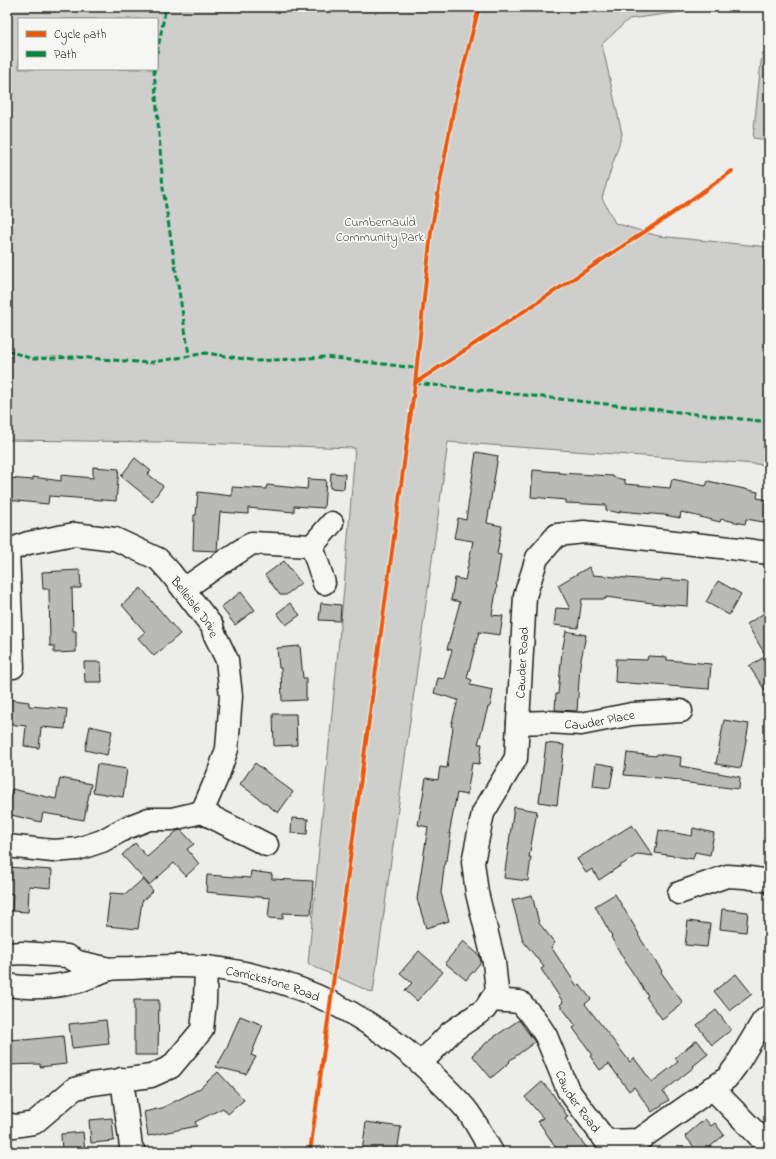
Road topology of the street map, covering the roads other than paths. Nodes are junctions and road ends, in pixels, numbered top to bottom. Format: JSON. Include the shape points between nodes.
{"nodes":[{"id":1,"x":332,"y":523,"type":"dead end"},
{"id":2,"x":312,"y":546,"type":"junction"},
{"id":3,"x":7,"y":552,"type":"edge"},
{"id":4,"x":769,"y":553,"type":"edge"},
{"id":5,"x":324,"y":583,"type":"dead end"},
{"id":6,"x":184,"y":590,"type":"junction"},
{"id":7,"x":13,"y":667,"type":"dead end"},
{"id":8,"x":680,"y":711,"type":"dead end"},
{"id":9,"x":518,"y":724,"type":"junction"},
{"id":10,"x":202,"y":812,"type":"junction"},
{"id":11,"x":267,"y":845,"type":"dead end"},
{"id":12,"x":7,"y":846,"type":"edge"},
{"id":13,"x":769,"y":882,"type":"edge"},
{"id":14,"x":679,"y":893,"type":"dead end"},
{"id":15,"x":7,"y":954,"type":"edge"},
{"id":16,"x":206,"y":967,"type":"junction"},
{"id":17,"x":110,"y":969,"type":"junction"},
{"id":18,"x":7,"y":985,"type":"edge"},
{"id":19,"x":491,"y":1000,"type":"junction"},
{"id":20,"x":769,"y":1016,"type":"edge"},
{"id":21,"x":421,"y":1063,"type":"junction"},
{"id":22,"x":122,"y":1079,"type":"junction"},
{"id":23,"x":712,"y":1088,"type":"junction"},
{"id":24,"x":7,"y":1124,"type":"edge"},
{"id":25,"x":769,"y":1149,"type":"edge"},
{"id":26,"x":134,"y":1152,"type":"edge"},
{"id":27,"x":492,"y":1152,"type":"edge"}],
"edges":[{"from":1,"to":2,"type":"street"},
{"from":2,"to":5,"type":"street"},
{"from":2,"to":6,"type":"street","via":[[252,543]]},
{"from":3,"to":6,"type":"street","name":"Belleisle Drive","via":[[28,543],[74,534],[115,539],[158,559]]},
{"from":3,"to":7,"type":"street"},
{"from":4,"to":9,"type":"street","name":"Cawder Road","via":[[584,532],[557,535],[537,558],[525,596]]},
{"from":6,"to":10,"type":"street","name":"Belleisle Drive","via":[[212,626],[227,660],[231,696],[227,749]]},
{"from":8,"to":9,"type":"street","name":"Cawder Place","via":[[632,714],[581,724]]},
{"from":9,"to":19,"type":"street","name":"Cawder Road","via":[[516,758],[483,813],[473,862],[477,893],[494,962],[497,990]]},
{"from":10,"to":11,"type":"street"},
{"from":10,"to":12,"type":"street","via":[[172,819],[148,820],[126,828],[102,842],[78,849],[54,851]]},
{"from":13,"to":14,"type":"street","via":[[727,876]]},
{"from":15,"to":17,"type":"street","name":"Carrickstone Road","via":[[67,956],[78,962]]},
{"from":16,"to":17,"type":"street","name":"Carrickstone Road"},
{"from":16,"to":21,"type":"street","name":"Carrickstone Road","via":[[262,977],[330,1002],[362,1019]]},
{"from":16,"to":22,"type":"street","via":[[202,1030],[171,1068],[151,1076]]},
{"from":17,"to":18,"type":"street","name":"Carrickstone Road","via":[[77,981],[47,986],[20,988]]},
{"from":19,"to":21,"type":"street","name":"Cawder Road","via":[[485,1009],[451,1032]]},
{"from":19,"to":23,"type":"street","name":"Cawder Road","via":[[520,1002],[535,1019],[546,1036],[568,1090],[606,1141],[639,1140]]},
{"from":20,"to":23,"type":"street","name":"Cawder Road","via":[[763,1021],[727,1078]]},
{"from":21,"to":27,"type":"street","name":"Carrickstone Road","via":[[466,1109]]},
{"from":22,"to":24,"type":"street","via":[[74,1089],[34,1123],[15,1126]]},
{"from":22,"to":26,"type":"street","via":[[131,1147]]},
{"from":23,"to":25,"type":"street"}]}
